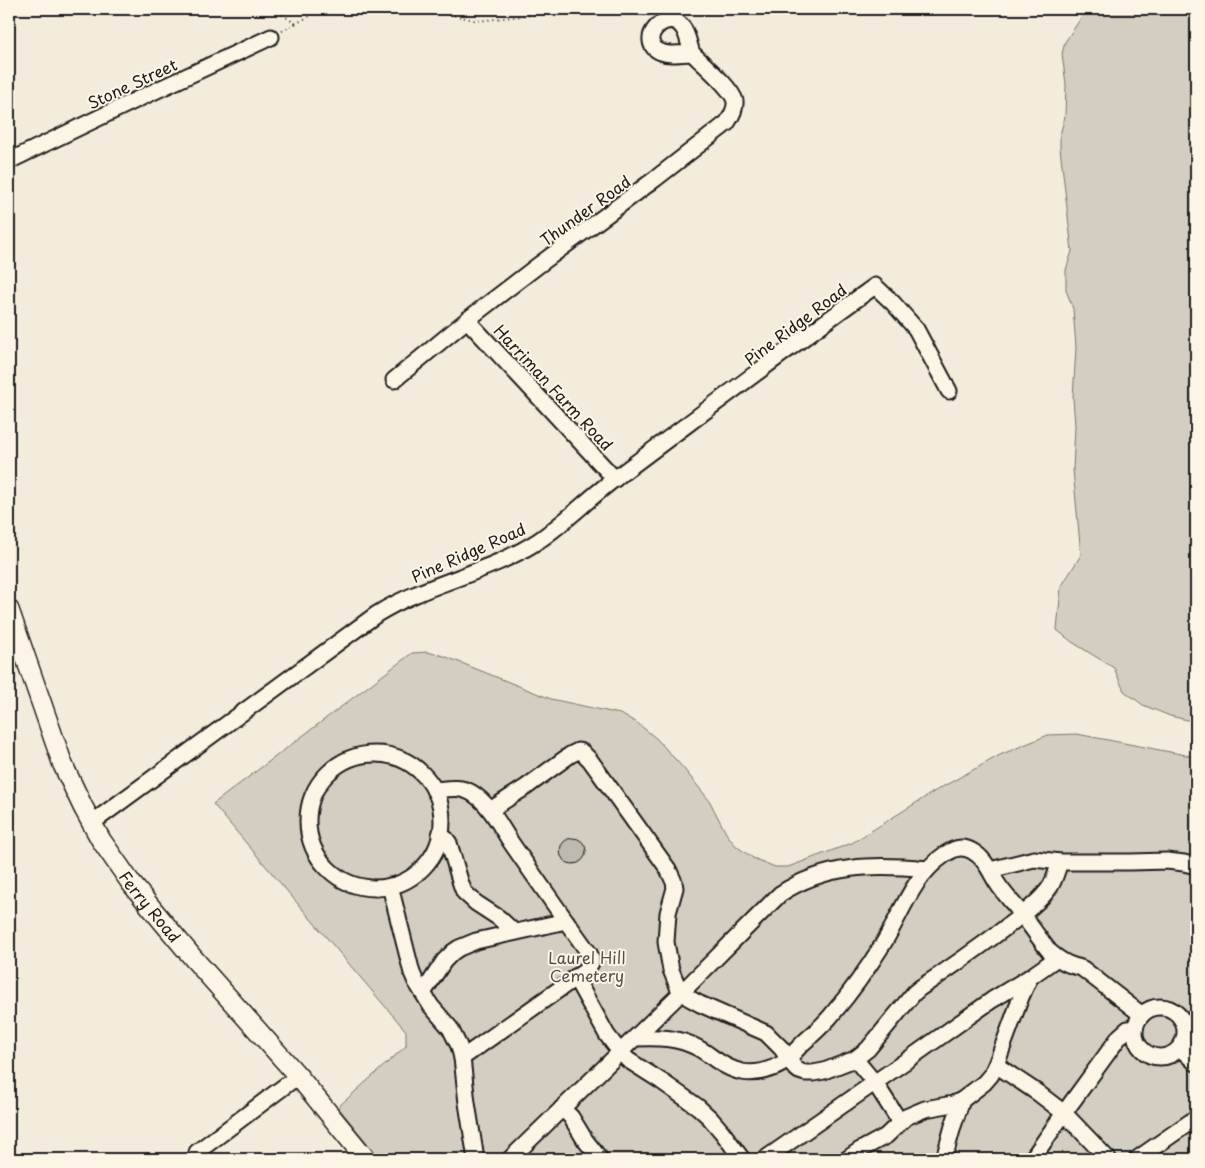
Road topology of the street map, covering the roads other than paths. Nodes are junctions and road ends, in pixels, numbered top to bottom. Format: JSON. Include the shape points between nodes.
{"nodes":[{"id":1,"x":271,"y":37,"type":"road end"},
{"id":2,"x":692,"y":53,"type":"junction"},
{"id":3,"x":9,"y":162,"type":"edge"},
{"id":4,"x":467,"y":320,"type":"junction"},
{"id":5,"x":394,"y":380,"type":"dead end"},
{"id":6,"x":949,"y":391,"type":"dead end"},
{"id":7,"x":615,"y":479,"type":"junction"},
{"id":8,"x":9,"y":610,"type":"edge"},
{"id":9,"x":434,"y":790,"type":"junction"},
{"id":10,"x":490,"y":810,"type":"junction"},
{"id":11,"x":91,"y":822,"type":"junction"},
{"id":12,"x":440,"y":835,"type":"junction"},
{"id":13,"x":1060,"y":862,"type":"junction"},
{"id":14,"x":1196,"y":866,"type":"edge"},
{"id":15,"x":927,"y":869,"type":"junction"},
{"id":16,"x":990,"y":870,"type":"junction"},
{"id":17,"x":390,"y":886,"type":"junction"},
{"id":18,"x":1022,"y":915,"type":"junction"},
{"id":19,"x":566,"y":921,"type":"junction"},
{"id":20,"x":514,"y":932,"type":"junction"},
{"id":21,"x":1057,"y":958,"type":"junction"},
{"id":22,"x":575,"y":977,"type":"junction"},
{"id":23,"x":1030,"y":977,"type":"junction"},
{"id":24,"x":682,"y":992,"type":"junction"},
{"id":25,"x":423,"y":993,"type":"junction"},
{"id":26,"x":1139,"y":1021,"type":"junction"},
{"id":27,"x":635,"y":1038,"type":"junction"},
{"id":28,"x":1180,"y":1048,"type":"junction"},
{"id":29,"x":620,"y":1052,"type":"junction"},
{"id":30,"x":462,"y":1058,"type":"junction"},
{"id":31,"x":788,"y":1059,"type":"junction"},
{"id":32,"x":855,"y":1059,"type":"junction"},
{"id":33,"x":1196,"y":1063,"type":"edge"},
{"id":34,"x":996,"y":1065,"type":"junction"},
{"id":35,"x":298,"y":1076,"type":"junction"},
{"id":36,"x":875,"y":1083,"type":"junction"},
{"id":37,"x":962,"y":1100,"type":"junction"},
{"id":38,"x":562,"y":1108,"type":"junction"},
{"id":39,"x":1064,"y":1113,"type":"junction"},
{"id":40,"x":1196,"y":1118,"type":"edge"},
{"id":41,"x":900,"y":1122,"type":"junction"},
{"id":42,"x":197,"y":1152,"type":"dead end"},
{"id":43,"x":366,"y":1159,"type":"edge"},
{"id":44,"x":476,"y":1159,"type":"edge"},
{"id":45,"x":510,"y":1159,"type":"edge"},
{"id":46,"x":600,"y":1159,"type":"edge"},
{"id":47,"x":742,"y":1159,"type":"edge"},
{"id":48,"x":765,"y":1159,"type":"edge"},
{"id":49,"x":847,"y":1159,"type":"edge"},
{"id":50,"x":944,"y":1159,"type":"edge"},
{"id":51,"x":1032,"y":1159,"type":"edge"},
{"id":52,"x":1108,"y":1159,"type":"edge"},
{"id":53,"x":1137,"y":1159,"type":"edge"}],
"edges":[{"from":1,"to":3,"type":"street","name":"Stone Street"},
{"from":2,"to":2,"type":"street","name":"Thunder Road","via":[[685,30],[675,21],[665,21],[654,29],[651,40],[661,52]]},
{"from":2,"to":4,"type":"street","name":"Thunder Road","via":[[727,87],[735,100],[735,108],[727,123]]},
{"from":4,"to":5,"type":"street","name":"Thunder Road"},
{"from":4,"to":7,"type":"street","name":"Harriman Farm Road"},
{"from":6,"to":7,"type":"street","name":"Pine Ridge Road","via":[[916,329],[875,286]]},
{"from":7,"to":11,"type":"street","name":"Pine Ridge Road","via":[[536,542],[377,614]]},
{"from":8,"to":11,"type":"main road","name":"Ferry Road","via":[[63,765]]},
{"from":9,"to":10,"type":"street","via":[[467,790]]},
{"from":9,"to":12,"type":"street","via":[[442,816]]},
{"from":9,"to":17,"type":"street","via":[[426,777],[409,763],[399,758],[367,754],[342,763],[329,772],[311,799],[308,820],[311,841],[328,869],[356,885]]},
{"from":10,"to":19,"type":"street"},
{"from":10,"to":24,"type":"street","via":[[570,755],[578,751],[586,755],[674,882],[666,942],[671,970]]},
{"from":11,"to":35,"type":"main road","name":"Ferry Road","via":[[126,876],[163,922]]},
{"from":12,"to":17,"type":"street","via":[[425,866],[408,879]]},
{"from":12,"to":20,"type":"street","via":[[449,843],[464,892]]},
{"from":13,"to":14,"type":"street","via":[[1167,860]]},
{"from":13,"to":16,"type":"street","via":[[1034,859]]},
{"from":13,"to":18,"type":"street","via":[[1050,888]]},
{"from":15,"to":16,"type":"street","via":[[951,850],[961,848],[974,852]]},
{"from":15,"to":24,"type":"street","via":[[848,868],[797,884],[775,898]]},
{"from":15,"to":31,"type":"street","via":[[912,888],[883,944],[854,987],[833,1014]]},
{"from":16,"to":18,"type":"street"},
{"from":17,"to":25,"type":"street","via":[[412,973]]},
{"from":18,"to":21,"type":"street"},
{"from":18,"to":32,"type":"street","via":[[920,988],[868,1049]]},
{"from":19,"to":20,"type":"street"},
{"from":19,"to":22,"type":"street","via":[[591,958],[589,967]]},
{"from":20,"to":25,"type":"street","via":[[453,952]]},
{"from":21,"to":23,"type":"street"},
{"from":21,"to":26,"type":"street","via":[[1080,966]]},
{"from":22,"to":29,"type":"street"},
{"from":22,"to":30,"type":"street"},
{"from":23,"to":34,"type":"street"},
{"from":23,"to":36,"type":"street"},
{"from":24,"to":27,"type":"street"},
{"from":24,"to":31,"type":"street","via":[[700,1004],[762,1031],[774,1039]]},
{"from":25,"to":30,"type":"street","via":[[450,1028]]},
{"from":26,"to":28,"type":"street","via":[[1135,1035],[1146,1054],[1161,1058]]},
{"from":26,"to":28,"type":"street","via":[[1148,1010],[1170,1009],[1181,1018],[1186,1032]]},
{"from":26,"to":39,"type":"street","via":[[1120,1036]]},
{"from":27,"to":29,"type":"street"},
{"from":27,"to":31,"type":"street","via":[[659,1037],[679,1041],[699,1048],[727,1067],[744,1073],[775,1068]]},
{"from":28,"to":33,"type":"street"},
{"from":29,"to":38,"type":"street"},
{"from":29,"to":47,"type":"street","via":[[698,1107]]},
{"from":30,"to":44,"type":"street"},
{"from":31,"to":32,"type":"street","via":[[796,1070],[805,1073],[824,1071]]},
{"from":32,"to":36,"type":"street"},
{"from":34,"to":37,"type":"street","via":[[984,1083]]},
{"from":34,"to":39,"type":"street"},
{"from":35,"to":42,"type":"street"},
{"from":35,"to":43,"type":"main road","name":"Ferry Road"},
{"from":36,"to":41,"type":"street"},
{"from":36,"to":48,"type":"street"},
{"from":37,"to":41,"type":"street","via":[[925,1109]]},
{"from":37,"to":50,"type":"street"},
{"from":38,"to":45,"type":"street"},
{"from":38,"to":46,"type":"street"},
{"from":39,"to":51,"type":"street"},
{"from":39,"to":52,"type":"street"},
{"from":40,"to":53,"type":"street"},
{"from":41,"to":49,"type":"street","via":[[886,1136]]}]}
